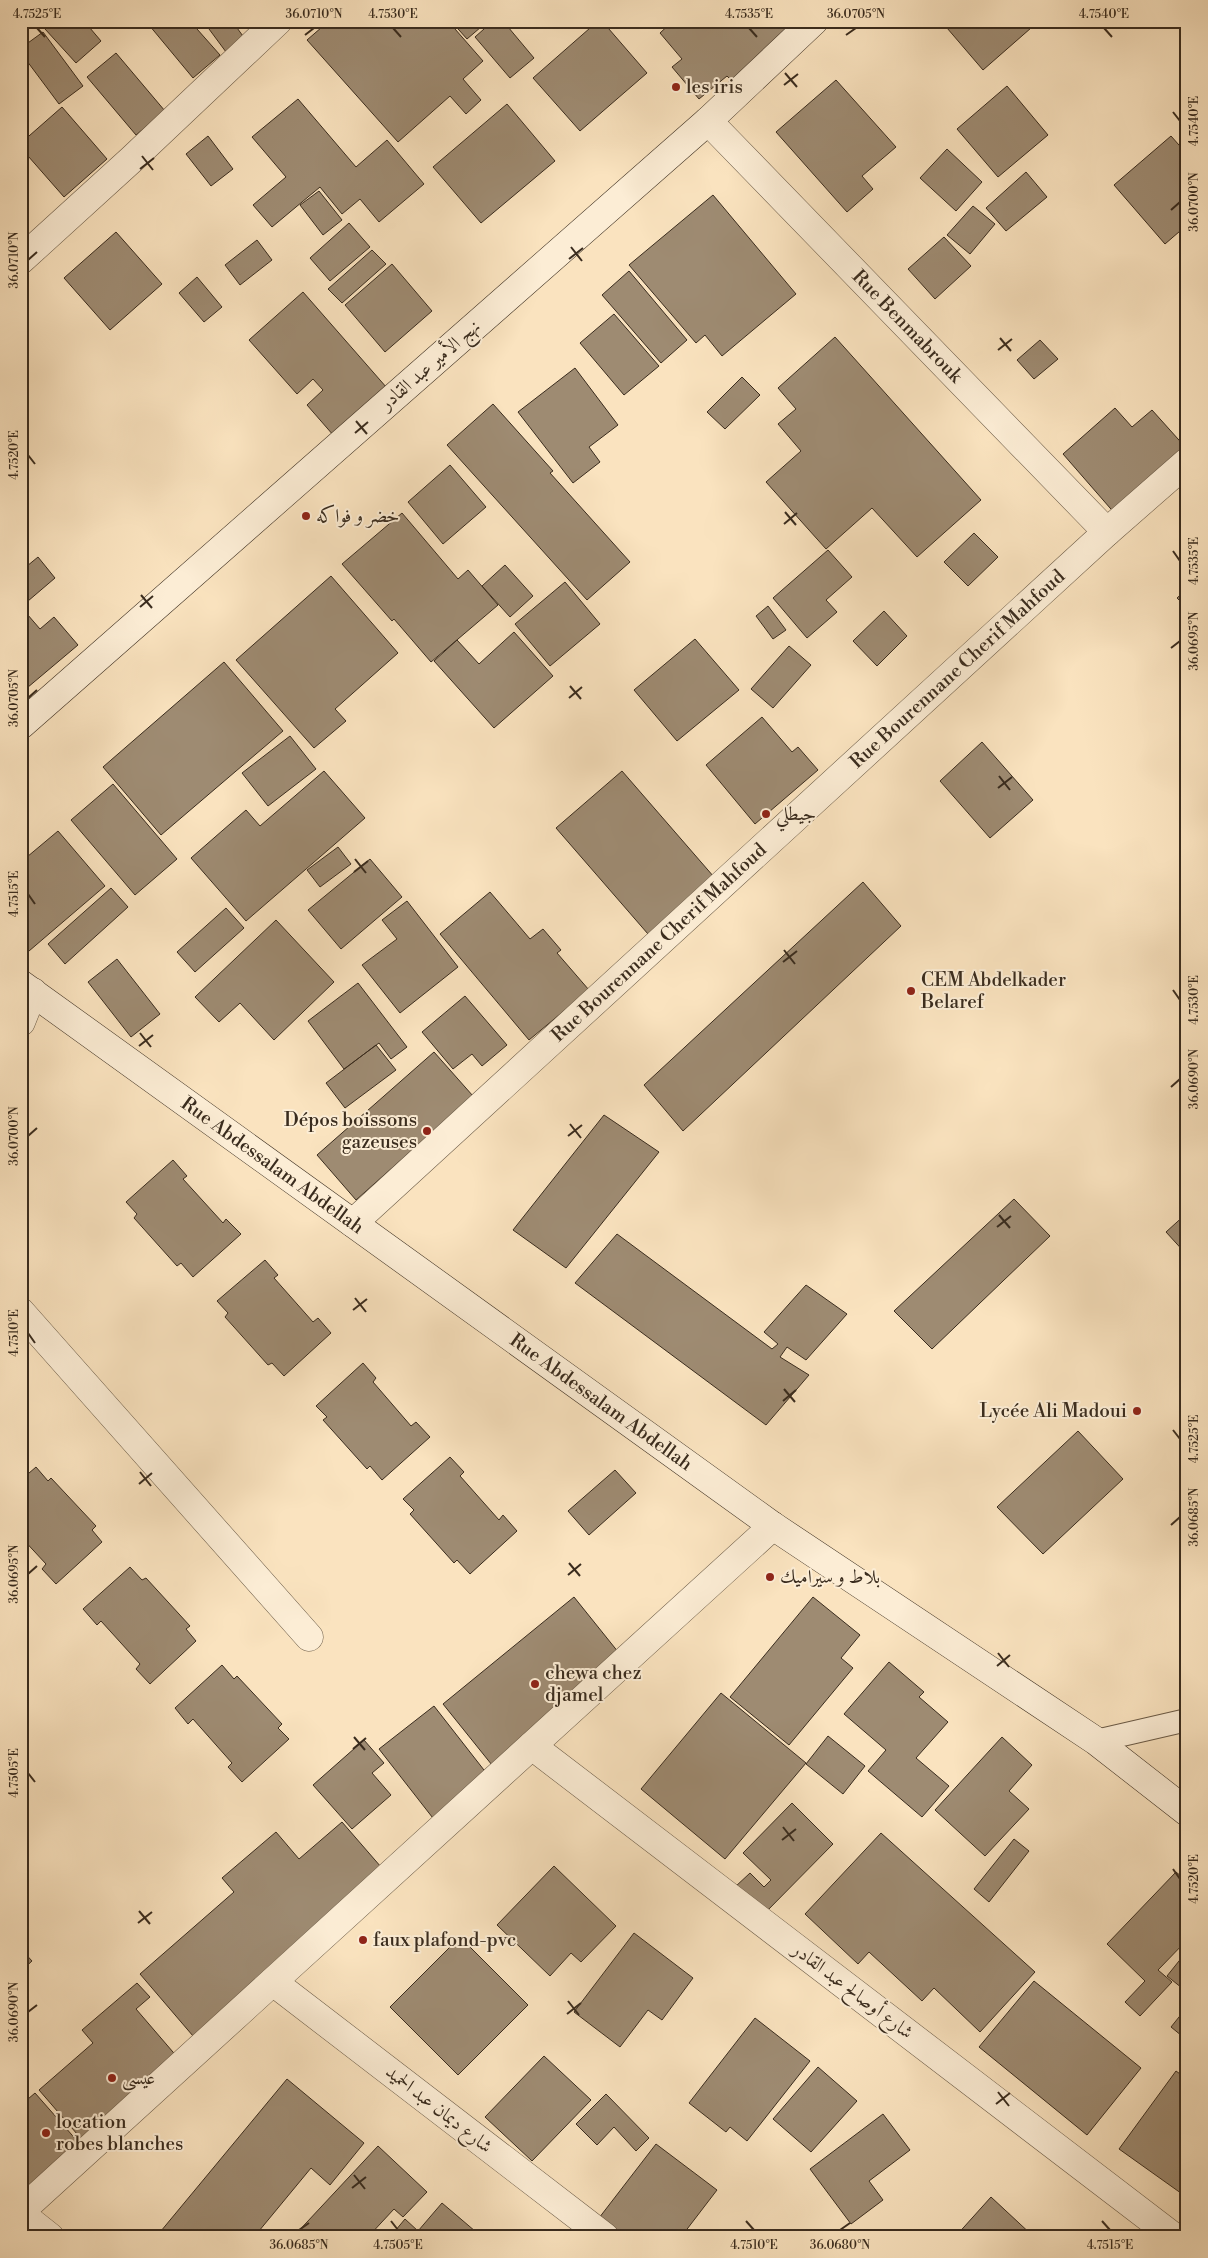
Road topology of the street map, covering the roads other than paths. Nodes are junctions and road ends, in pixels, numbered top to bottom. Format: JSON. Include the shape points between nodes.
{"nodes":[{"id":1,"x":278,"y":21,"type":"edge"},
{"id":2,"x":814,"y":21,"type":"edge"},
{"id":3,"x":708,"y":122,"type":"junction"},
{"id":4,"x":21,"y":260,"type":"edge"},
{"id":5,"x":1187,"y":462,"type":"edge"},
{"id":6,"x":1107,"y":532,"type":"junction"},
{"id":7,"x":21,"y":725,"type":"edge"},
{"id":8,"x":27,"y":988,"type":"edge"},
{"id":9,"x":21,"y":1022,"type":"edge"},
{"id":10,"x":353,"y":1223,"type":"junction"},
{"id":11,"x":21,"y":1312,"type":"edge"},
{"id":12,"x":773,"y":1526,"type":"junction"},
{"id":13,"x":309,"y":1637,"type":"dead end"},
{"id":14,"x":1187,"y":1720,"type":"edge"},
{"id":15,"x":1096,"y":1741,"type":"junction"},
{"id":16,"x":532,"y":1746,"type":"junction"},
{"id":17,"x":1187,"y":1812,"type":"edge"},
{"id":18,"x":273,"y":1982,"type":"junction"},
{"id":19,"x":21,"y":2212,"type":"edge"},
{"id":20,"x":50,"y":2237,"type":"edge"},
{"id":21,"x":605,"y":2237,"type":"edge"},
{"id":22,"x":1174,"y":2237,"type":"edge"}],
"edges":[{"from":1,"to":4,"type":"street"},
{"from":2,"to":3,"type":"street","name":"نهج الأمير عبد القادر"},
{"from":3,"to":6,"type":"street","name":"Rue Benmabrouk"},
{"from":3,"to":7,"type":"street","name":"نهج الأمير عبد القادر"},
{"from":5,"to":6,"type":"street","name":"Rue Bourennane Cherif Mahfoud"},
{"from":6,"to":10,"type":"street","name":"Rue Bourennane Cherif Mahfoud"},
{"from":8,"to":9,"type":"street"},
{"from":8,"to":10,"type":"street","name":"Rue Abdessalam Abdellah"},
{"from":10,"to":12,"type":"street","name":"Rue Abdessalam Abdellah"},
{"from":11,"to":13,"type":"street"},
{"from":12,"to":15,"type":"street","name":"Rue Abdessalam Abdellah"},
{"from":12,"to":16,"type":"street"},
{"from":14,"to":15,"type":"lane"},
{"from":15,"to":17,"type":"street","name":"Rue Abdessalam Abdellah"},
{"from":16,"to":18,"type":"street"},
{"from":16,"to":22,"type":"street","name":"شارع أوصالح عبد القادر"},
{"from":18,"to":19,"type":"street"},
{"from":18,"to":21,"type":"street","name":"شارع ديمان عبد الحميد"},
{"from":19,"to":20,"type":"street"}]}
